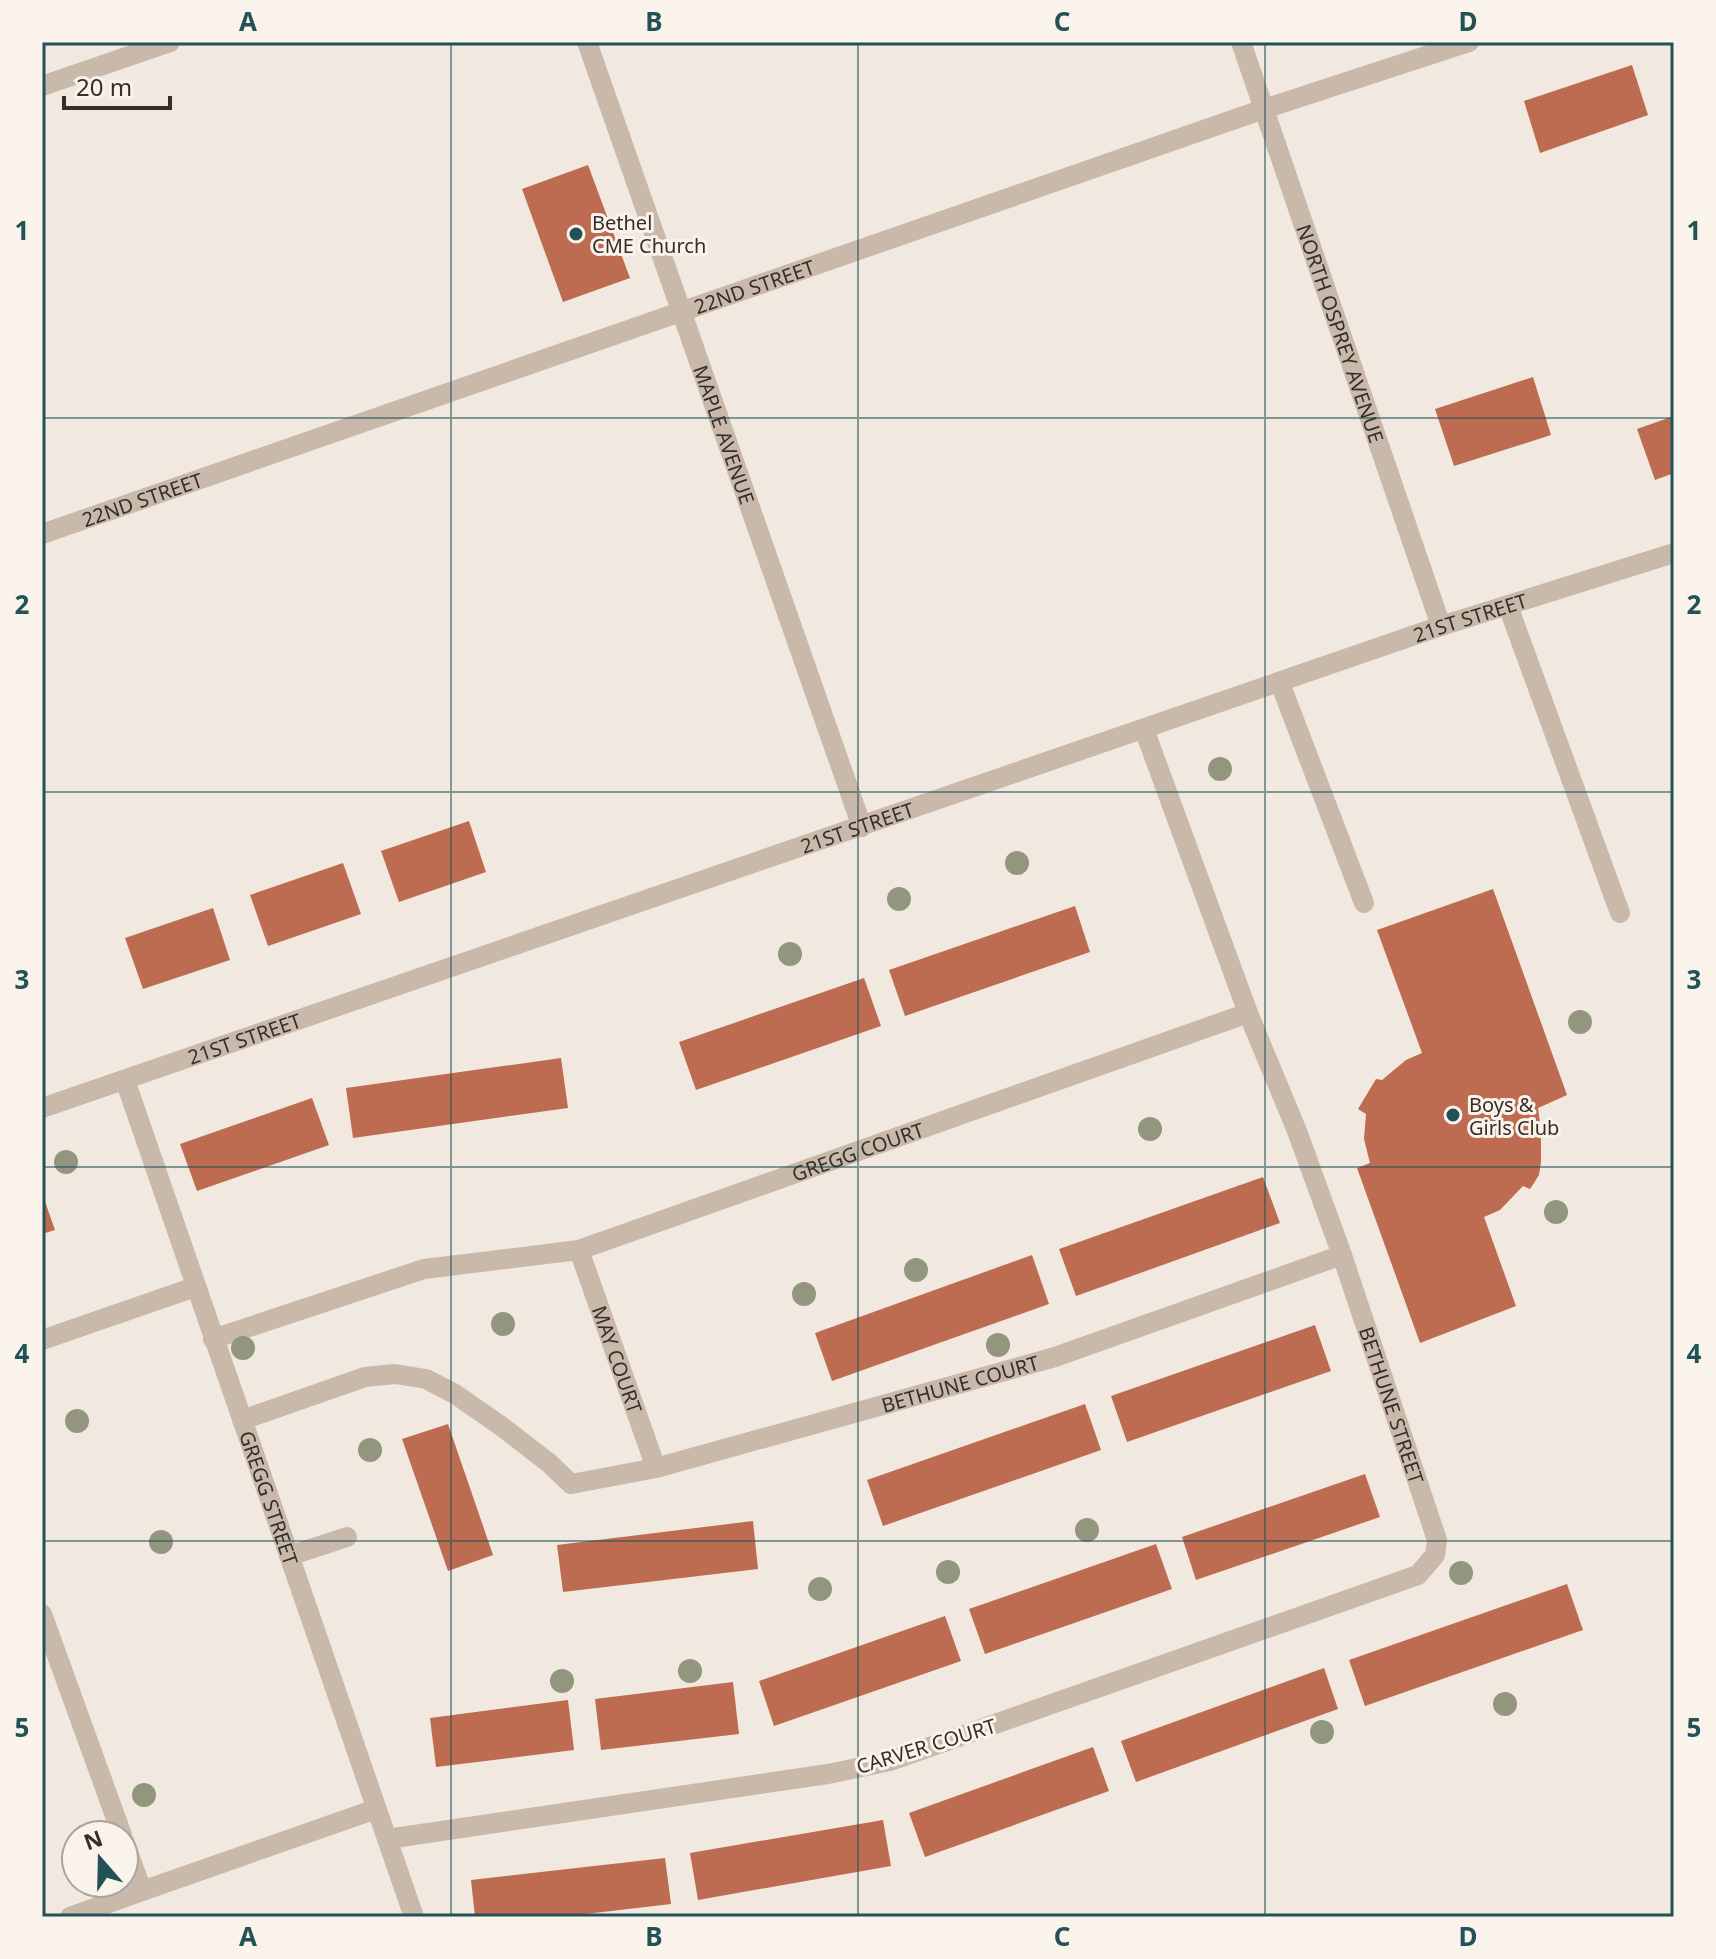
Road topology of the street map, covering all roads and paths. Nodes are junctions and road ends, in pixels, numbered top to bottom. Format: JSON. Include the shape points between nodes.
{"nodes":[{"id":1,"x":170,"y":42,"type":"edge"},
{"id":2,"x":587,"y":42,"type":"edge"},
{"id":3,"x":1241,"y":42,"type":"edge"},
{"id":4,"x":1469,"y":42,"type":"edge"},
{"id":5,"x":42,"y":86,"type":"edge"},
{"id":6,"x":1264,"y":109,"type":"junction"},
{"id":7,"x":683,"y":311,"type":"junction"},
{"id":8,"x":42,"y":534,"type":"edge"},
{"id":9,"x":1674,"y":553,"type":"edge"},
{"id":10,"x":1508,"y":606,"type":"junction"},
{"id":11,"x":1441,"y":626,"type":"junction"},
{"id":12,"x":1280,"y":683,"type":"junction"},
{"id":13,"x":1144,"y":729,"type":"junction"},
{"id":14,"x":862,"y":827,"type":"junction"},
{"id":15,"x":1364,"y":903,"type":"dead end"},
{"id":16,"x":1620,"y":913,"type":"dead end"},
{"id":17,"x":1248,"y":1013,"type":"junction"},
{"id":18,"x":125,"y":1080,"type":"junction"},
{"id":19,"x":42,"y":1108,"type":"edge"},
{"id":20,"x":579,"y":1250,"type":"junction"},
{"id":21,"x":1342,"y":1255,"type":"junction"},
{"id":22,"x":195,"y":1287,"type":"junction"},
{"id":23,"x":213,"y":1339,"type":"junction"},
{"id":24,"x":42,"y":1340,"type":"edge"},
{"id":25,"x":242,"y":1420,"type":"junction"},
{"id":26,"x":656,"y":1468,"type":"junction"},
{"id":27,"x":347,"y":1537,"type":"dead end"},
{"id":28,"x":1435,"y":1555,"type":"joint"},
{"id":29,"x":289,"y":1556,"type":"junction"},
{"id":30,"x":42,"y":1614,"type":"edge"},
{"id":31,"x":376,"y":1809,"type":"junction"},
{"id":32,"x":116,"y":1819,"type":"edge"},
{"id":33,"x":387,"y":1839,"type":"junction"},
{"id":34,"x":140,"y":1885,"type":"edge"},
{"id":35,"x":142,"y":1891,"type":"junction"},
{"id":36,"x":70,"y":1917,"type":"edge"},
{"id":37,"x":414,"y":1917,"type":"edge"}],
"edges":[{"from":1,"to":5,"type":"street"},
{"from":2,"to":7,"type":"street","name":"MAPLE AVENUE"},
{"from":3,"to":6,"type":"street","name":"NORTH OSPREY AVENUE"},
{"from":4,"to":6,"type":"street","name":"22ND STREET"},
{"from":6,"to":7,"type":"street","name":"22ND STREET"},
{"from":6,"to":11,"type":"street","name":"NORTH OSPREY AVENUE"},
{"from":7,"to":8,"type":"street","name":"22ND STREET"},
{"from":7,"to":14,"type":"street","name":"MAPLE AVENUE"},
{"from":9,"to":10,"type":"street","name":"21ST STREET"},
{"from":10,"to":11,"type":"street","name":"21ST STREET"},
{"from":10,"to":16,"type":"street"},
{"from":11,"to":12,"type":"street","name":"21ST STREET"},
{"from":12,"to":13,"type":"street","name":"21ST STREET"},
{"from":12,"to":15,"type":"street"},
{"from":13,"to":14,"type":"street","name":"21ST STREET"},
{"from":13,"to":17,"type":"street"},
{"from":14,"to":18,"type":"street","name":"21ST STREET"},
{"from":17,"to":20,"type":"street","name":"GREGG COURT"},
{"from":17,"to":21,"type":"street"},
{"from":18,"to":19,"type":"street","name":"21ST STREET"},
{"from":18,"to":22,"type":"street","name":"GREGG STREET"},
{"from":20,"to":23,"type":"street","name":"GREGG COURT","via":[[424,1269]]},
{"from":20,"to":26,"type":"street","name":"MAY COURT"},
{"from":21,"to":26,"type":"street","name":"BETHUNE COURT","via":[[1055,1357]]},
{"from":21,"to":28,"type":"street","name":"BETHUNE STREET","via":[[1437,1540]]},
{"from":22,"to":23,"type":"street","name":"GREGG STREET"},
{"from":22,"to":24,"type":"street"},
{"from":23,"to":25,"type":"street","name":"GREGG STREET"},
{"from":25,"to":26,"type":"street","name":"BETHUNE COURT","via":[[365,1377],[395,1374],[426,1379],[455,1394],[571,1484]]},
{"from":25,"to":29,"type":"street","name":"GREGG STREET"},
{"from":27,"to":29,"type":"street"},
{"from":28,"to":33,"type":"street","name":"CARVER COURT","via":[[1418,1575],[890,1761]]},
{"from":29,"to":31,"type":"street","name":"GREGG STREET"},
{"from":30,"to":32,"type":"street"},
{"from":31,"to":33,"type":"street","name":"GREGG STREET"},
{"from":31,"to":35,"type":"street"},
{"from":33,"to":37,"type":"street","name":"GREGG STREET"},
{"from":34,"to":35,"type":"street"},
{"from":35,"to":36,"type":"street"}]}
